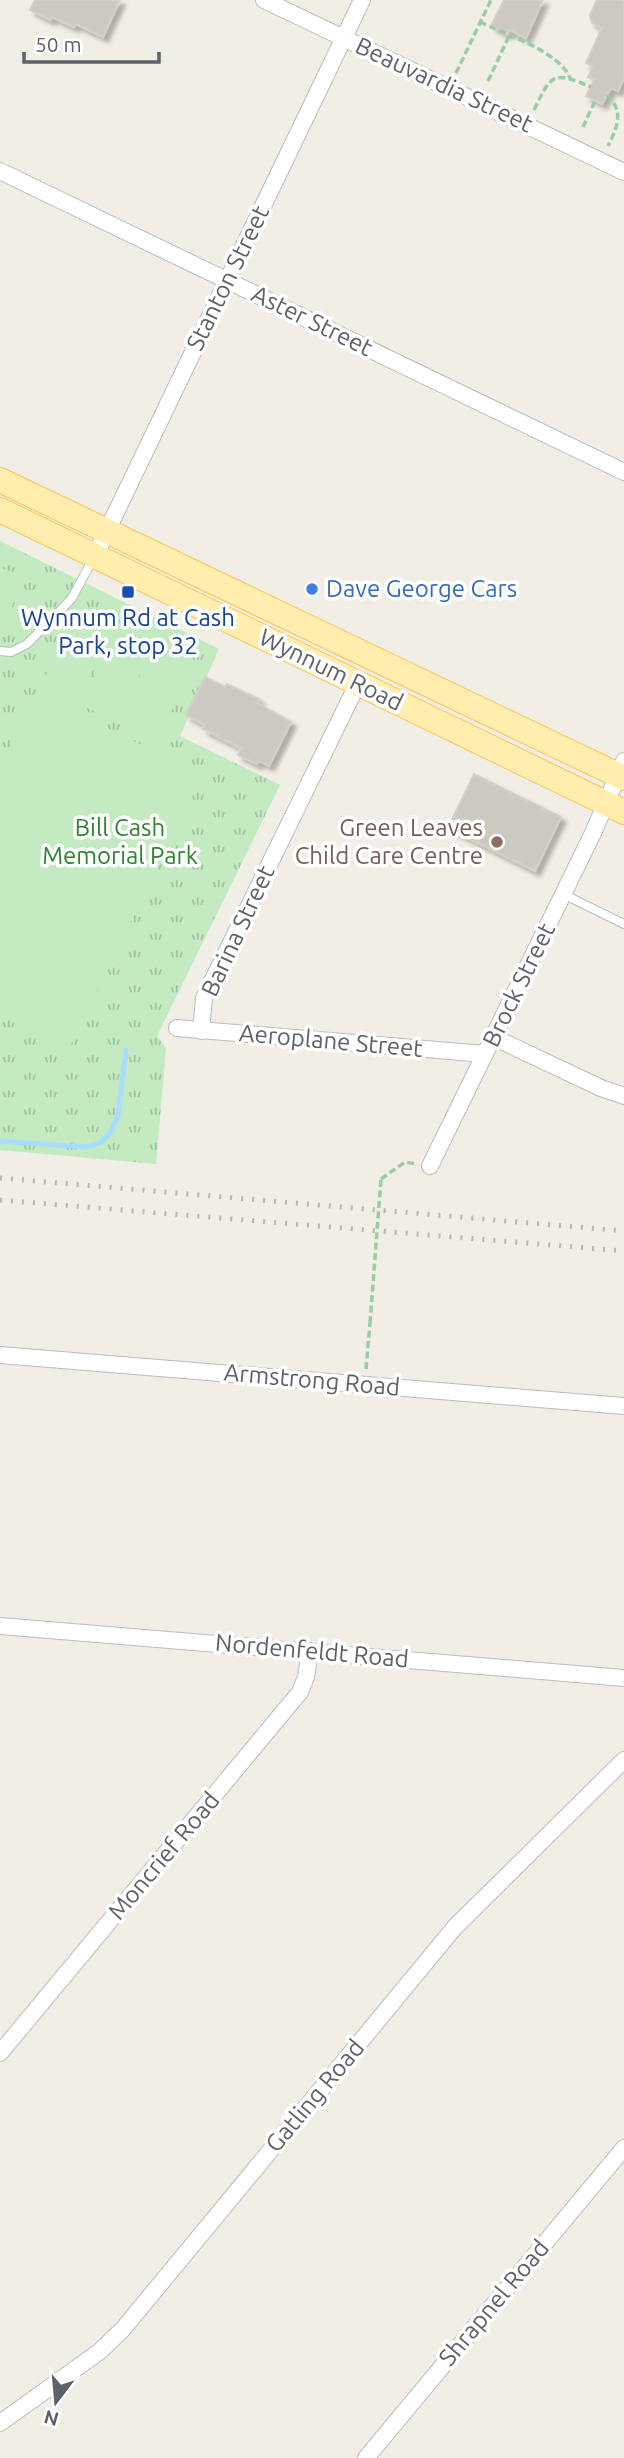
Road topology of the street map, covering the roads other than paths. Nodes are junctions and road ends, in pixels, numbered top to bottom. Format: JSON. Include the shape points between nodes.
{"nodes":[{"id":1,"x":264,"y":0,"type":"edge"},
{"id":2,"x":362,"y":0,"type":"edge"},
{"id":3,"x":344,"y":38,"type":"junction"},
{"id":4,"x":0,"y":171,"type":"edge"},
{"id":5,"x":624,"y":172,"type":"edge"},
{"id":6,"x":227,"y":279,"type":"junction"},
{"id":7,"x":624,"y":472,"type":"edge"},
{"id":8,"x":0,"y":480,"type":"edge"},
{"id":9,"x":0,"y":510,"type":"edge"},
{"id":10,"x":106,"y":531,"type":"junction"},
{"id":11,"x":94,"y":556,"type":"junction"},
{"id":12,"x":0,"y":651,"type":"edge"},
{"id":13,"x":358,"y":683,"type":"junction"},
{"id":14,"x":622,"y":772,"type":"edge"},
{"id":15,"x":615,"y":807,"type":"edge"},
{"id":16,"x":563,"y":894,"type":"junction"},
{"id":17,"x":624,"y":924,"type":"edge"},
{"id":18,"x":177,"y":1028,"type":"dead end"},
{"id":19,"x":201,"y":1031,"type":"junction"},
{"id":20,"x":493,"y":1037,"type":"junction"},
{"id":21,"x":485,"y":1054,"type":"junction"},
{"id":22,"x":624,"y":1096,"type":"edge"},
{"id":23,"x":430,"y":1167,"type":"road end"},
{"id":24,"x":0,"y":1355,"type":"edge"},
{"id":25,"x":624,"y":1406,"type":"edge"},
{"id":26,"x":0,"y":1626,"type":"edge"},
{"id":27,"x":310,"y":1651,"type":"junction"},
{"id":28,"x":624,"y":1678,"type":"edge"},
{"id":29,"x":624,"y":1760,"type":"edge"},
{"id":30,"x":0,"y":2053,"type":"edge"},
{"id":31,"x":624,"y":2148,"type":"edge"},
{"id":32,"x":0,"y":2423,"type":"edge"},
{"id":33,"x":366,"y":2458,"type":"edge"}],
"edges":[{"from":1,"to":3,"type":"street","name":"Beauvardia Street"},
{"from":2,"to":3,"type":"street","name":"Stanton Street"},
{"from":3,"to":5,"type":"street","name":"Beauvardia Street"},
{"from":3,"to":6,"type":"street","name":"Stanton Street"},
{"from":4,"to":6,"type":"street","name":"Aster Street"},
{"from":6,"to":7,"type":"street","name":"Aster Street"},
{"from":6,"to":10,"type":"street","name":"Stanton Street"},
{"from":8,"to":10,"type":"main road","name":"Wynnum Road"},
{"from":9,"to":11,"type":"main road","name":"Wynnum Road"},
{"from":10,"to":11,"type":"street","name":"Stanton Street"},
{"from":10,"to":14,"type":"main road","name":"Wynnum Road"},
{"from":11,"to":12,"type":"lane","via":[[72,598],[57,614],[27,644],[11,652]]},
{"from":11,"to":13,"type":"main road","name":"Wynnum Road"},
{"from":13,"to":15,"type":"main road","name":"Wynnum Road"},
{"from":13,"to":19,"type":"street","name":"Barina Street","via":[[204,998]]},
{"from":14,"to":15,"type":"street","name":"Brock Street"},
{"from":15,"to":16,"type":"street","name":"Brock Street"},
{"from":16,"to":17,"type":"lane"},
{"from":16,"to":20,"type":"street","name":"Brock Street"},
{"from":18,"to":19,"type":"street","name":"Aeroplane Street"},
{"from":19,"to":21,"type":"street","name":"Aeroplane Street"},
{"from":20,"to":21,"type":"street","name":"Brock Street"},
{"from":20,"to":22,"type":"street"},
{"from":21,"to":23,"type":"street","name":"Brock Street"},
{"from":24,"to":25,"type":"street","name":"Armstrong Road"},
{"from":26,"to":27,"type":"street","name":"Nordenfeldt Road"},
{"from":27,"to":28,"type":"street","name":"Nordenfeldt Road"},
{"from":27,"to":30,"type":"street","name":"Moncrief Road","via":[[300,1692]]},
{"from":29,"to":32,"type":"street","name":"Gatling Road","via":[[448,1936],[123,2329],[99,2352]]},
{"from":31,"to":33,"type":"street","name":"Shrapnel Road"}]}
